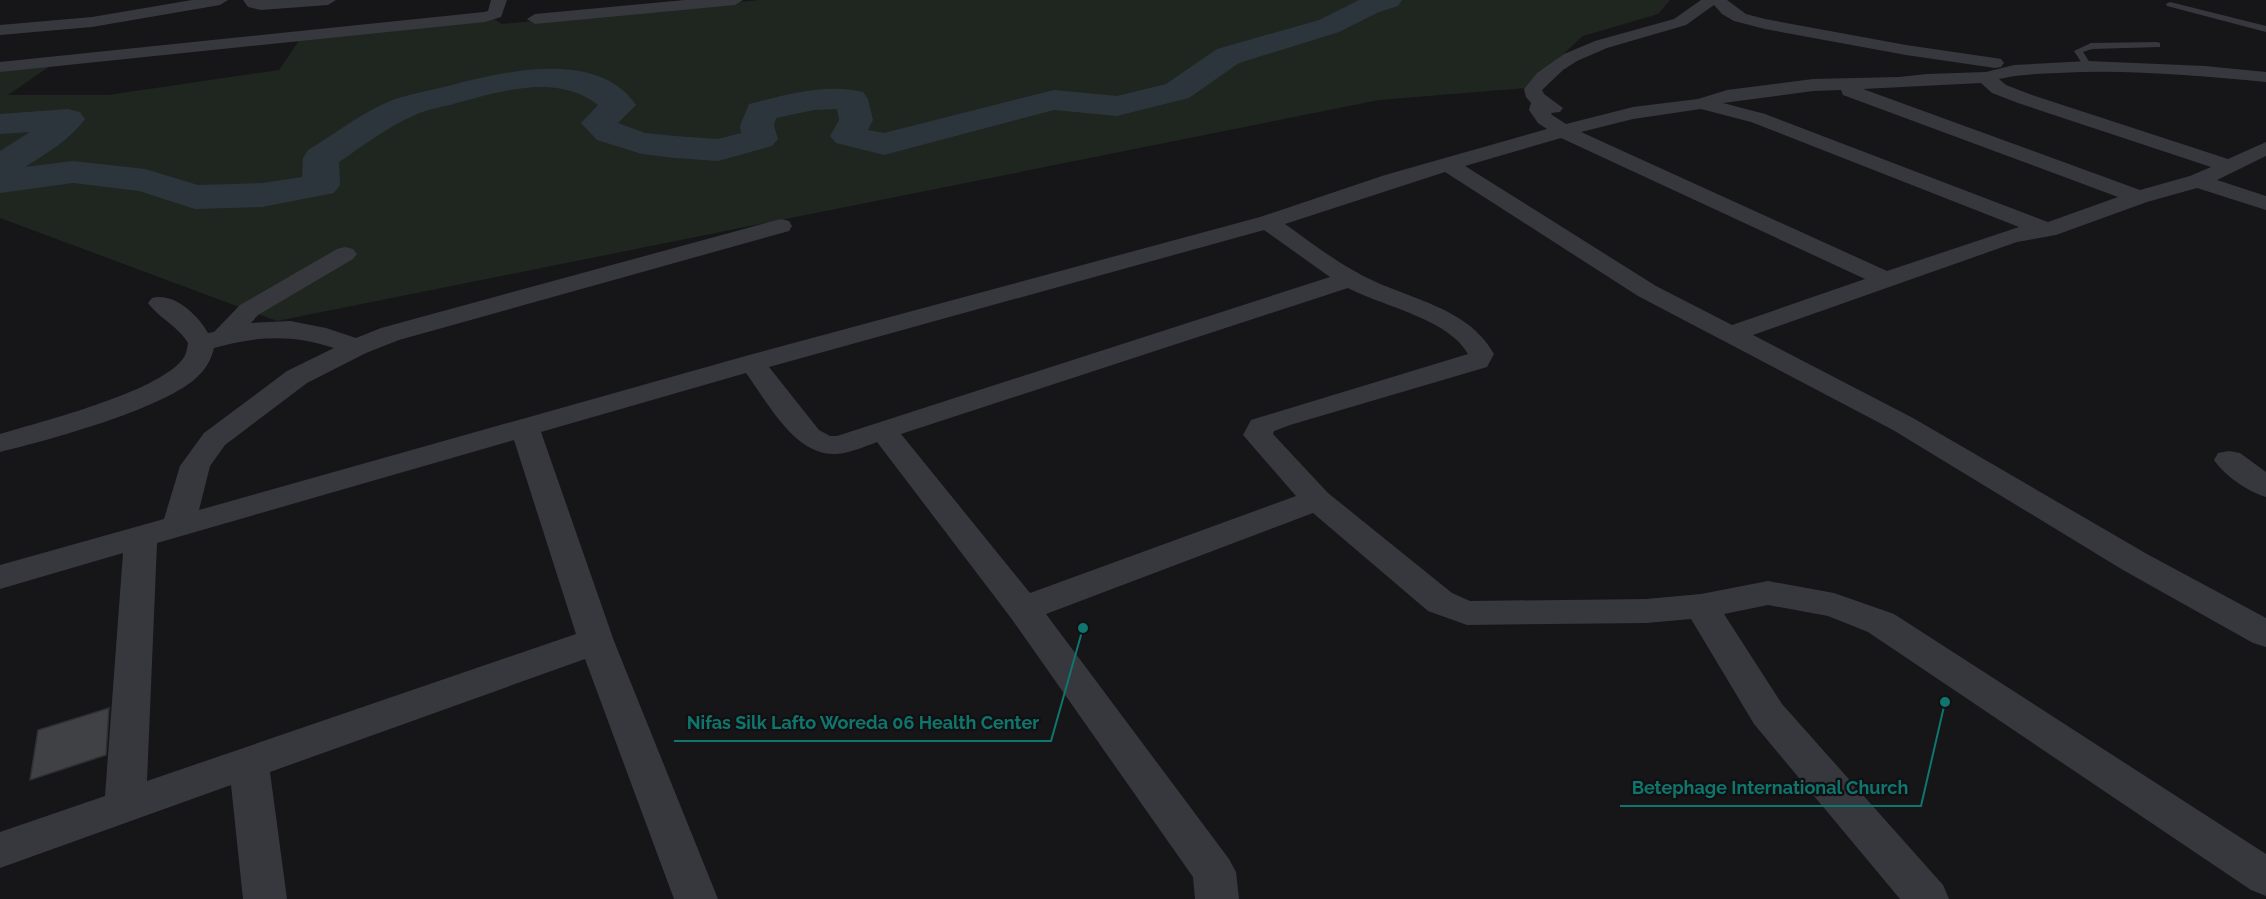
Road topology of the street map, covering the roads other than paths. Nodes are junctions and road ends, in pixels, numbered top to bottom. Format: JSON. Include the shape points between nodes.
{"nodes":[{"id":1,"x":111,"y":0,"type":"edge"},
{"id":2,"x":220,"y":0,"type":"edge"},
{"id":3,"x":251,"y":0,"type":"edge"},
{"id":4,"x":328,"y":0,"type":"edge"},
{"id":5,"x":499,"y":0,"type":"edge"},
{"id":6,"x":735,"y":0,"type":"edge"},
{"id":7,"x":1710,"y":0,"type":"edge"},
{"id":8,"x":1718,"y":0,"type":"edge"},
{"id":9,"x":2170,"y":4,"type":"dead end"},
{"id":10,"x":535,"y":19,"type":"dead end"},
{"id":11,"x":92,"y":22,"type":"junction"},
{"id":12,"x":2266,"y":29,"type":"edge"},
{"id":13,"x":0,"y":30,"type":"edge"},
{"id":14,"x":2157,"y":45,"type":"dead end"},
{"id":15,"x":44,"y":62,"type":"junction"},
{"id":16,"x":2088,"y":66,"type":"junction"},
{"id":17,"x":0,"y":67,"type":"edge"},
{"id":18,"x":2039,"y":70,"type":"junction"},
{"id":19,"x":1986,"y":77,"type":"junction"},
{"id":20,"x":2266,"y":77,"type":"edge"},
{"id":21,"x":1827,"y":85,"type":"junction"},
{"id":22,"x":1541,"y":102,"type":"junction"},
{"id":23,"x":1700,"y":104,"type":"junction"},
{"id":24,"x":1587,"y":125,"type":"junction"},
{"id":25,"x":1564,"y":132,"type":"junction"},
{"id":26,"x":2266,"y":148,"type":"edge"},
{"id":27,"x":1447,"y":164,"type":"junction"},
{"id":28,"x":2229,"y":165,"type":"junction"},
{"id":29,"x":2198,"y":181,"type":"junction"},
{"id":30,"x":2139,"y":197,"type":"junction"},
{"id":31,"x":2266,"y":203,"type":"edge"},
{"id":32,"x":1268,"y":222,"type":"junction"},
{"id":33,"x":781,"y":226,"type":"dead end"},
{"id":34,"x":2048,"y":230,"type":"junction"},
{"id":35,"x":345,"y":254,"type":"dead end"},
{"id":36,"x":1349,"y":279,"type":"junction"},
{"id":37,"x":1884,"y":279,"type":"junction"},
{"id":38,"x":161,"y":303,"type":"dead end"},
{"id":39,"x":1732,"y":334,"type":"junction"},
{"id":40,"x":212,"y":340,"type":"junction"},
{"id":41,"x":357,"y":347,"type":"junction"},
{"id":42,"x":752,"y":363,"type":"junction"},
{"id":43,"x":525,"y":428,"type":"junction"},
{"id":44,"x":884,"y":432,"type":"junction"},
{"id":45,"x":0,"y":443,"type":"edge"},
{"id":46,"x":2229,"y":460,"type":"dead end"},
{"id":47,"x":2266,"y":487,"type":"edge"},
{"id":48,"x":1317,"y":500,"type":"junction"},
{"id":49,"x":178,"y":528,"type":"junction"},
{"id":50,"x":141,"y":538,"type":"junction"},
{"id":51,"x":0,"y":578,"type":"edge"},
{"id":52,"x":1701,"y":606,"type":"junction"},
{"id":53,"x":1023,"y":609,"type":"junction"},
{"id":54,"x":2266,"y":634,"type":"edge"},
{"id":55,"x":596,"y":641,"type":"junction"},
{"id":56,"x":249,"y":763,"type":"junction"},
{"id":57,"x":125,"y":808,"type":"junction"},
{"id":58,"x":0,"y":850,"type":"edge"},
{"id":59,"x":2266,"y":877,"type":"edge"},
{"id":60,"x":265,"y":899,"type":"edge"},
{"id":61,"x":696,"y":899,"type":"edge"},
{"id":62,"x":1218,"y":899,"type":"edge"},
{"id":63,"x":1927,"y":899,"type":"edge"}],
"edges":[{"from":1,"to":11,"type":"street"},
{"from":2,"to":11,"type":"street"},
{"from":3,"to":4,"type":"street","via":[[261,5]]},
{"from":5,"to":15,"type":"street","via":[[495,14],[485,17]]},
{"from":6,"to":10,"type":"street"},
{"from":7,"to":22,"type":"street","via":[[1677,23],[1602,44],[1562,63],[1533,89]]},
{"from":8,"to":18,"type":"street","via":[[1740,18],[1765,24]]},
{"from":9,"to":12,"type":"lane"},
{"from":11,"to":13,"type":"street"},
{"from":11,"to":15,"type":"street"},
{"from":14,"to":16,"type":"lane","via":[[2091,46],[2078,51]]},
{"from":15,"to":17,"type":"street"},
{"from":16,"to":18,"type":"street"},
{"from":16,"to":20,"type":"street"},
{"from":18,"to":19,"type":"street","via":[[2014,70]]},
{"from":19,"to":21,"type":"street"},
{"from":19,"to":28,"type":"street","via":[[2025,99]]},
{"from":21,"to":23,"type":"street","via":[[1727,96]]},
{"from":21,"to":30,"type":"street"},
{"from":22,"to":24,"type":"street"},
{"from":22,"to":25,"type":"street","via":[[1539,110],[1545,118]]},
{"from":23,"to":24,"type":"street","via":[[1633,113]]},
{"from":23,"to":34,"type":"street","via":[[1758,118]]},
{"from":24,"to":25,"type":"street"},
{"from":25,"to":27,"type":"street"},
{"from":25,"to":37,"type":"street"},
{"from":26,"to":28,"type":"street"},
{"from":27,"to":32,"type":"street"},
{"from":27,"to":39,"type":"street","via":[[1647,291]]},
{"from":28,"to":29,"type":"street"},
{"from":29,"to":30,"type":"street"},
{"from":29,"to":31,"type":"street"},
{"from":30,"to":34,"type":"street"},
{"from":32,"to":36,"type":"street"},
{"from":32,"to":42,"type":"street"},
{"from":33,"to":41,"type":"street","via":[[390,334]]},
{"from":34,"to":37,"type":"street","via":[[2026,232]]},
{"from":35,"to":40,"type":"street","via":[[249,310]]},
{"from":36,"to":44,"type":"street"},
{"from":36,"to":48,"type":"street","via":[[1468,334],[1481,354],[1477,361],[1261,426],[1258,435]]},
{"from":37,"to":39,"type":"street"},
{"from":38,"to":40,"type":"street"},
{"from":39,"to":54,"type":"street","via":[[1903,424],[2135,562]]},
{"from":40,"to":41,"type":"street","via":[[281,328]]},
{"from":40,"to":45,"type":"street","via":[[197,361],[174,381],[132,400]]},
{"from":41,"to":49,"type":"street","via":[[297,377],[214,439],[195,466]]},
{"from":42,"to":43,"type":"street"},
{"from":42,"to":44,"type":"street","via":[[809,436],[824,445],[839,445]]},
{"from":43,"to":49,"type":"street"},
{"from":43,"to":55,"type":"street"},
{"from":44,"to":53,"type":"street"},
{"from":46,"to":47,"type":"street"},
{"from":48,"to":52,"type":"street","via":[[1440,602],[1467,614],[1646,611]]},
{"from":48,"to":53,"type":"street"},
{"from":49,"to":50,"type":"street"},
{"from":50,"to":51,"type":"street"},
{"from":50,"to":57,"type":"street"},
{"from":52,"to":59,"type":"street","via":[[1768,593],[1834,605],[1881,623]]},
{"from":52,"to":63,"type":"street","via":[[1768,714]]},
{"from":53,"to":62,"type":"street","via":[[1214,872]]},
{"from":55,"to":56,"type":"street"},
{"from":55,"to":61,"type":"street"},
{"from":56,"to":57,"type":"street"},
{"from":56,"to":60,"type":"street"},
{"from":57,"to":58,"type":"street"}]}
